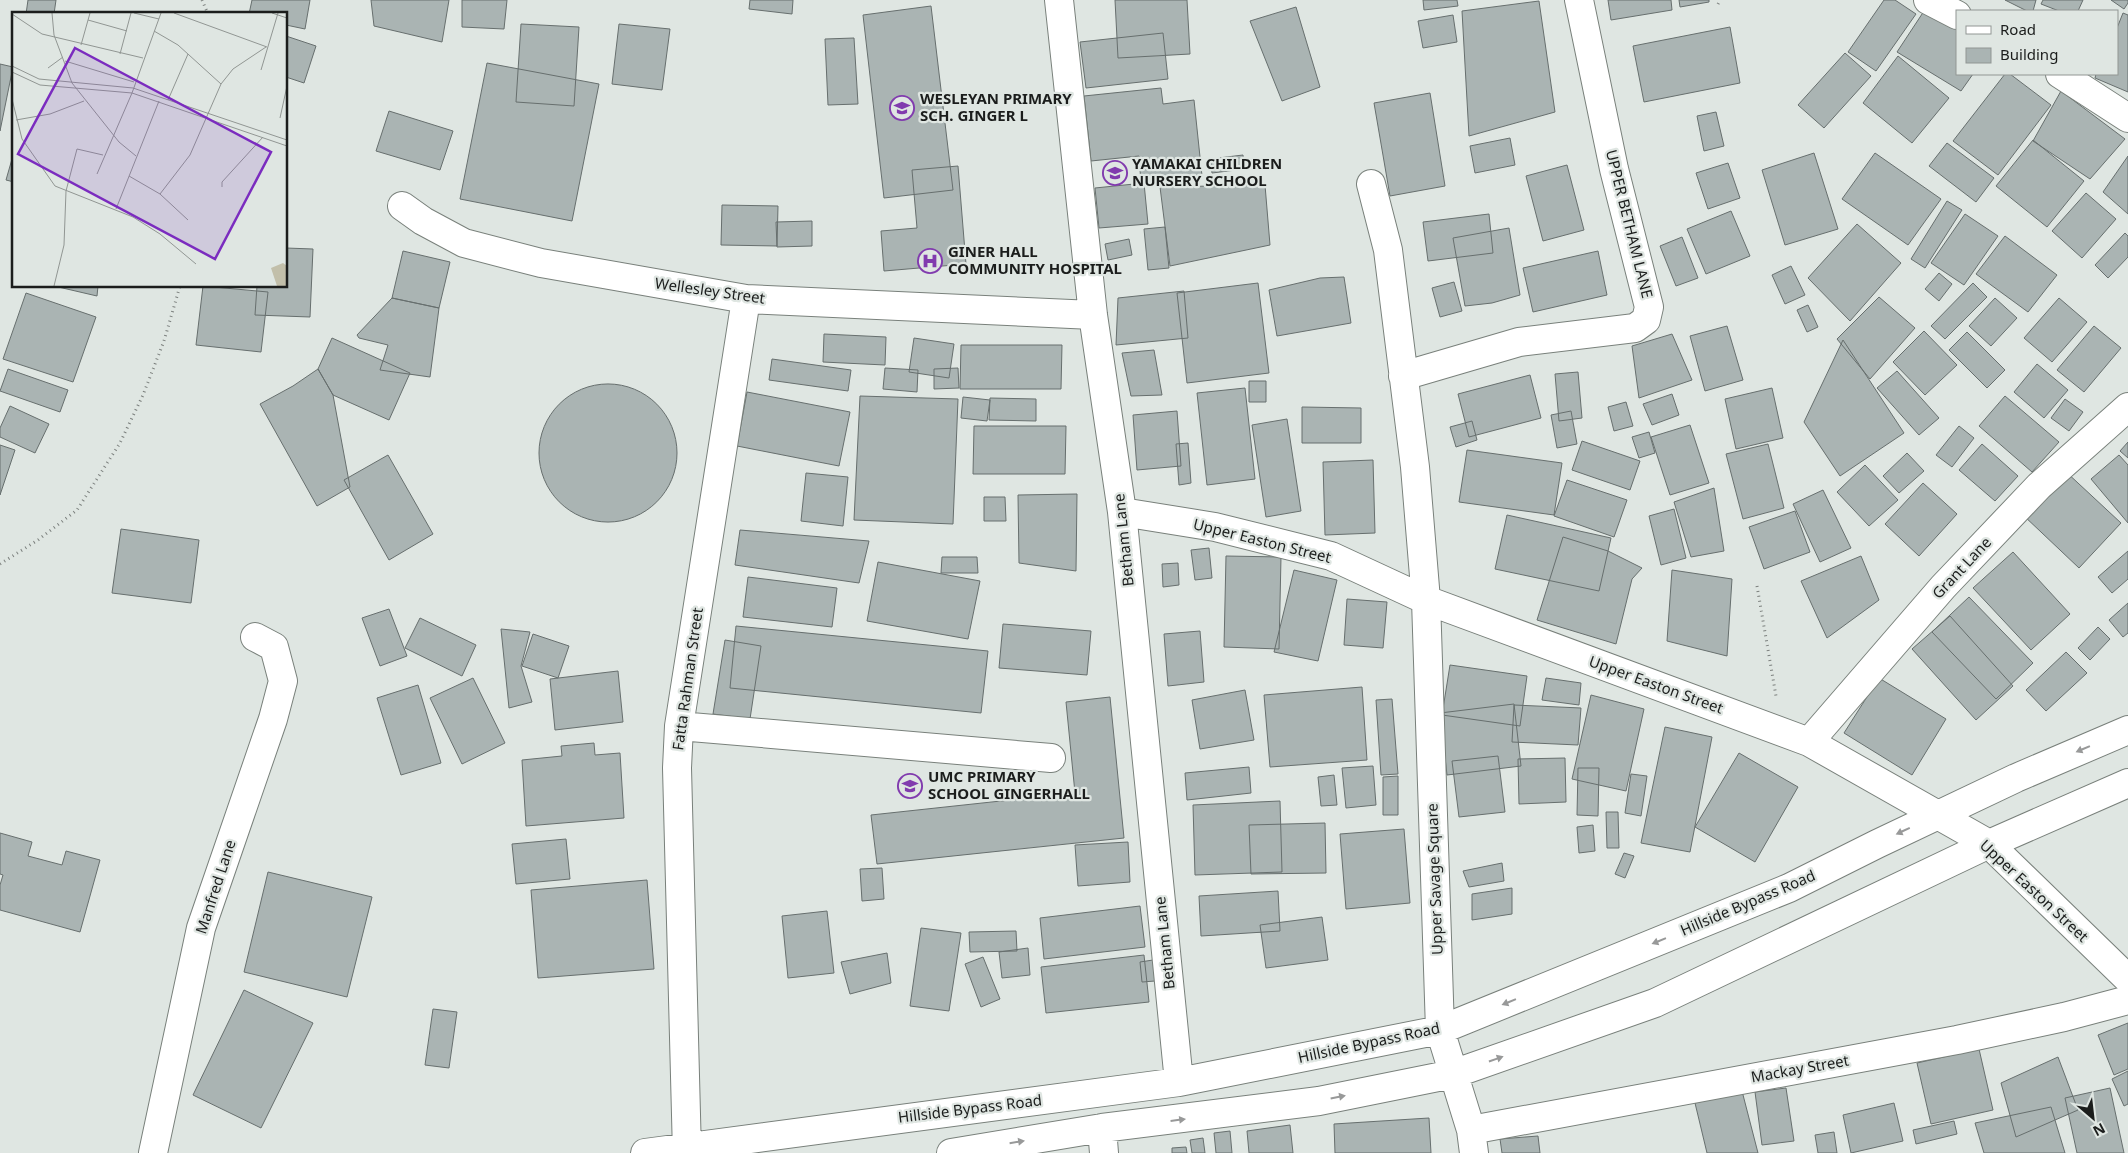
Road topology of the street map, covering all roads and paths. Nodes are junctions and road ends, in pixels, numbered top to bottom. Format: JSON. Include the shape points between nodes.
{"nodes":[{"id":1,"x":202,"y":0,"type":"edge"},
{"id":2,"x":1059,"y":0,"type":"edge"},
{"id":3,"x":1579,"y":0,"type":"edge"},
{"id":4,"x":1928,"y":0,"type":"edge"},
{"id":5,"x":207,"y":12,"type":"edge"},
{"id":6,"x":1956,"y":14,"type":"edge"},
{"id":7,"x":2062,"y":75,"type":"edge"},
{"id":8,"x":2128,"y":118,"type":"edge"},
{"id":9,"x":1371,"y":184,"type":"dead end"},
{"id":10,"x":402,"y":206,"type":"dead end"},
{"id":11,"x":179,"y":288,"type":"edge"},
{"id":12,"x":746,"y":299,"type":"junction"},
{"id":13,"x":1093,"y":315,"type":"junction"},
{"id":14,"x":1403,"y":376,"type":"junction"},
{"id":15,"x":2128,"y":407,"type":"edge"},
{"id":16,"x":1122,"y":512,"type":"junction"},
{"id":17,"x":0,"y":564,"type":"edge"},
{"id":18,"x":1757,"y":586,"type":"dead end"},
{"id":19,"x":1426,"y":600,"type":"junction"},
{"id":20,"x":255,"y":637,"type":"dead end"},
{"id":21,"x":679,"y":726,"type":"junction"},
{"id":22,"x":2128,"y":730,"type":"edge"},
{"id":23,"x":1782,"y":732,"type":"junction"},
{"id":24,"x":1808,"y":742,"type":"junction"},
{"id":25,"x":1051,"y":758,"type":"dead end"},
{"id":26,"x":2128,"y":783,"type":"edge"},
{"id":27,"x":1936,"y":816,"type":"junction"},
{"id":28,"x":1989,"y":844,"type":"junction"},
{"id":29,"x":2128,"y":979,"type":"edge"},
{"id":30,"x":2128,"y":1000,"type":"edge"},
{"id":31,"x":1440,"y":1030,"type":"junction"},
{"id":32,"x":1453,"y":1074,"type":"junction"},
{"id":33,"x":1179,"y":1082,"type":"junction"},
{"id":34,"x":1103,"y":1141,"type":"edge"},
{"id":35,"x":1473,"y":1142,"type":"edge"},
{"id":36,"x":687,"y":1150,"type":"edge"},
{"id":37,"x":153,"y":1153,"type":"edge"},
{"id":38,"x":645,"y":1153,"type":"edge"},
{"id":39,"x":951,"y":1153,"type":"edge"}],
"edges":[{"from":1,"to":5,"type":"path"},
{"from":2,"to":13,"type":"street","name":"Betham Lane"},
{"from":3,"to":14,"type":"street","name":"UPPER BETHAM LANE","via":[[1614,169],[1649,307],[1646,320],[1635,328],[1519,342]]},
{"from":4,"to":6,"type":"street"},
{"from":7,"to":8,"type":"street"},
{"from":9,"to":14,"type":"street","name":"Upper Savage Square","via":[[1388,250]]},
{"from":10,"to":12,"type":"street","name":"Wellesley Street","via":[[464,243],[541,263]]},
{"from":11,"to":17,"type":"path","via":[[143,395],[120,443],[77,510]]},
{"from":12,"to":13,"type":"street","name":"Wellesley Street"},
{"from":12,"to":21,"type":"street","name":"Fatta Rahman Street"},
{"from":13,"to":16,"type":"street","name":"Betham Lane"},
{"from":14,"to":19,"type":"street","name":"Upper Savage Square","via":[[1416,467]]},
{"from":15,"to":24,"type":"street","name":"Grant Lane","via":[[2039,486],[1943,586]]},
{"from":16,"to":19,"type":"street","name":"Upper Easton Street","via":[[1215,527],[1331,556]]},
{"from":16,"to":33,"type":"street","name":"Betham Lane"},
{"from":18,"to":23,"type":"path"},
{"from":19,"to":23,"type":"street","name":"Upper Easton Street"},
{"from":19,"to":31,"type":"street","name":"Upper Savage Square"},
{"from":20,"to":37,"type":"street","name":"Manfred Lane","via":[[274,648],[283,681],[273,720],[201,928]]},
{"from":21,"to":25,"type":"street"},
{"from":21,"to":36,"type":"street","name":"Fatta Rahman Street","via":[[677,768]]},
{"from":22,"to":27,"type":"street","name":"Hillside Bypass Road","one_way":true},
{"from":23,"to":24,"type":"street","name":"Upper Easton Street"},
{"from":24,"to":27,"type":"street","name":"Upper Easton Street"},
{"from":26,"to":28,"type":"street"},
{"from":27,"to":28,"type":"street","name":"Upper Easton Street"},
{"from":27,"to":31,"type":"street","name":"Hillside Bypass Road","one_way":true,"via":[[1789,888]]},
{"from":28,"to":29,"type":"street","name":"Upper Easton Street"},
{"from":32,"to":28,"type":"street","one_way":true,"via":[[1655,1003]]},
{"from":30,"to":35,"type":"street","name":"Mackay Street","via":[[2064,1018]]},
{"from":31,"to":32,"type":"street","name":"Upper Savage Square"},
{"from":31,"to":33,"type":"street","name":"Hillside Bypass Road"},
{"from":34,"to":32,"type":"street","one_way":true},
{"from":32,"to":35,"type":"street","name":"Upper Savage Square"},
{"from":33,"to":36,"type":"street","name":"Hillside Bypass Road"},
{"from":39,"to":34,"type":"street","one_way":true},
{"from":36,"to":38,"type":"street","name":"Hillside Bypass Road"}]}
